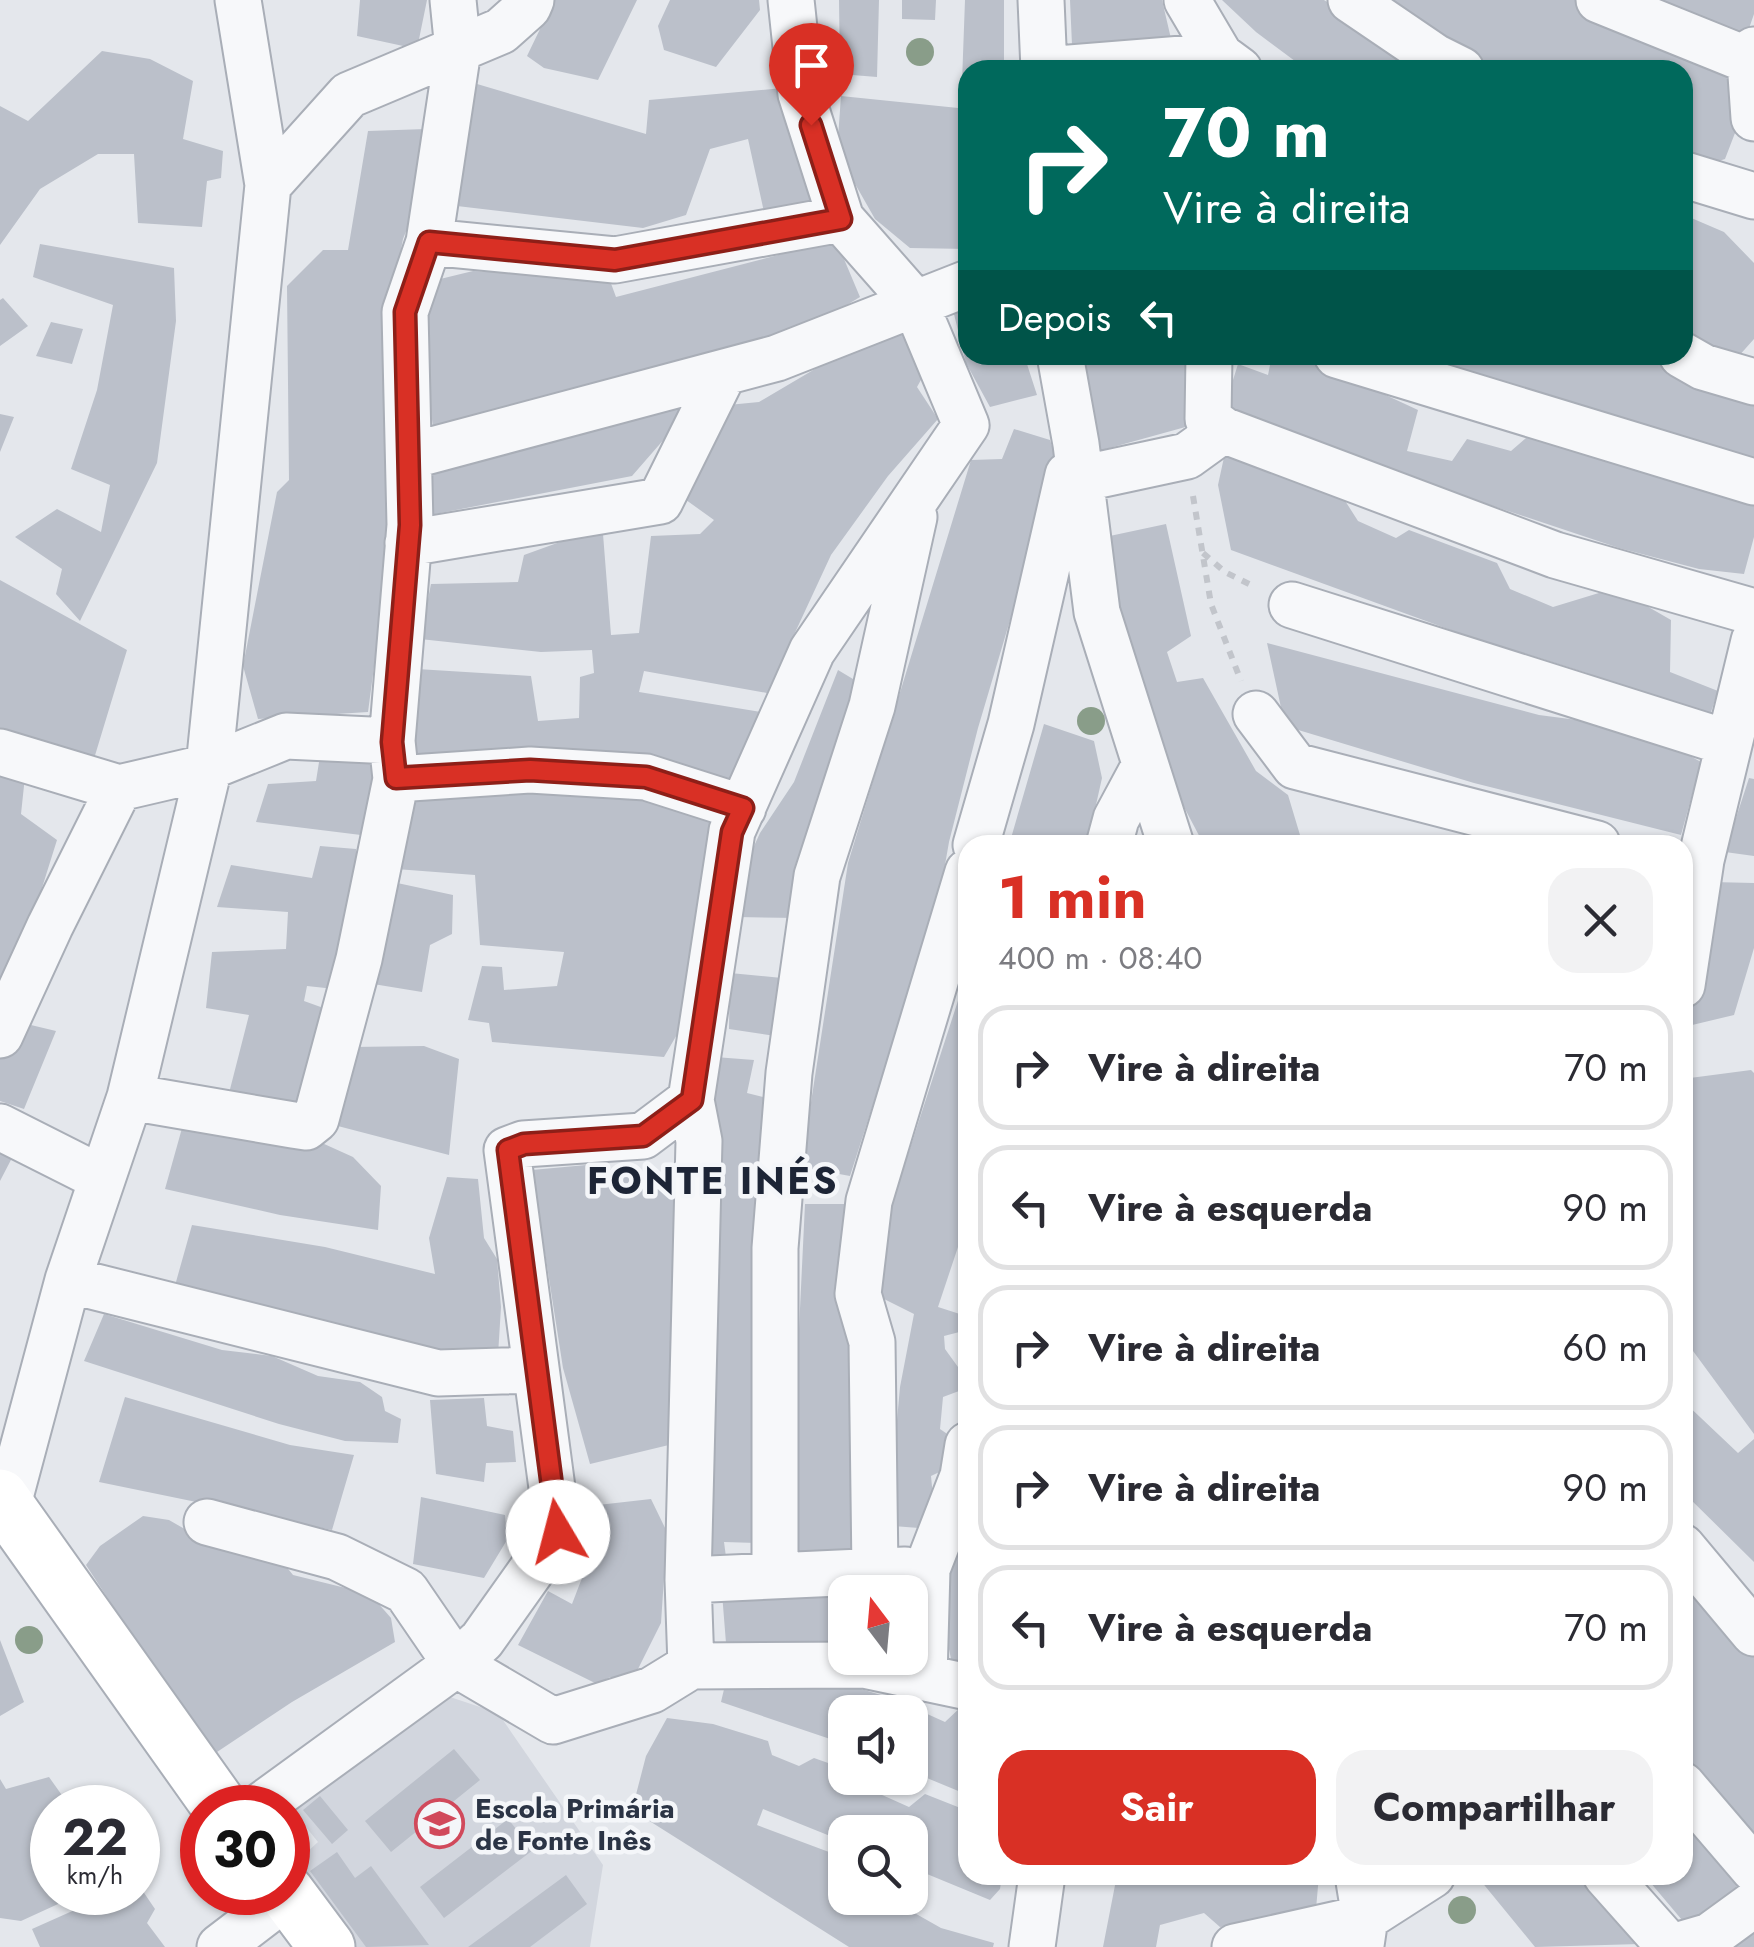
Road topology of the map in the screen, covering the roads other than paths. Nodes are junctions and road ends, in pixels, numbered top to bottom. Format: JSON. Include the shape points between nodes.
{"nodes":[{"id":1,"x":238,"y":0,"type":"edge"},
{"id":2,"x":453,"y":0,"type":"edge"},
{"id":3,"x":531,"y":0,"type":"edge"},
{"id":4,"x":791,"y":0,"type":"edge"},
{"id":5,"x":1040,"y":0,"type":"edge"},
{"id":6,"x":1186,"y":0,"type":"edge"},
{"id":7,"x":1351,"y":0,"type":"edge"},
{"id":8,"x":1600,"y":0,"type":"edge"},
{"id":9,"x":458,"y":50,"type":"junction"},
{"id":10,"x":1752,"y":56,"type":"edge"},
{"id":11,"x":1043,"y":60,"type":"edge"},
{"id":12,"x":1228,"y":60,"type":"edge"},
{"id":13,"x":1441,"y":60,"type":"edge"},
{"id":14,"x":1754,"y":118,"type":"edge"},
{"id":15,"x":1693,"y":177,"type":"edge"},
{"id":16,"x":268,"y":184,"type":"junction"},
{"id":17,"x":1754,"y":196,"type":"edge"},
{"id":18,"x":841,"y":219,"type":"junction"},
{"id":19,"x":429,"y":242,"type":"junction"},
{"id":20,"x":958,"y":287,"type":"edge"},
{"id":21,"x":914,"y":303,"type":"junction"},
{"id":22,"x":1693,"y":362,"type":"edge"},
{"id":23,"x":1062,"y":365,"type":"edge"},
{"id":24,"x":1209,"y":365,"type":"edge"},
{"id":25,"x":1370,"y":365,"type":"edge"},
{"id":26,"x":723,"y":374,"type":"junction"},
{"id":27,"x":1754,"y":382,"type":"edge"},
{"id":28,"x":1223,"y":430,"type":"junction"},
{"id":29,"x":410,"y":456,"type":"junction"},
{"id":30,"x":1078,"y":462,"type":"junction"},
{"id":31,"x":1754,"y":482,"type":"edge"},
{"id":32,"x":920,"y":493,"type":"junction"},
{"id":33,"x":408,"y":543,"type":"junction"},
{"id":34,"x":1292,"y":605,"type":"road end"},
{"id":35,"x":1754,"y":612,"type":"edge"},
{"id":36,"x":1754,"y":641,"type":"edge"},
{"id":37,"x":1256,"y":714,"type":"road end"},
{"id":38,"x":1728,"y":744,"type":"junction"},
{"id":39,"x":0,"y":752,"type":"edge"},
{"id":40,"x":394,"y":760,"type":"junction"},
{"id":41,"x":1145,"y":765,"type":"junction"},
{"id":42,"x":210,"y":768,"type":"junction"},
{"id":43,"x":119,"y":788,"type":"junction"},
{"id":44,"x":743,"y":808,"type":"junction"},
{"id":45,"x":979,"y":835,"type":"edge"},
{"id":46,"x":1112,"y":835,"type":"edge"},
{"id":47,"x":1168,"y":835,"type":"edge"},
{"id":48,"x":1561,"y":835,"type":"edge"},
{"id":49,"x":1693,"y":855,"type":"edge"},
{"id":50,"x":958,"y":905,"type":"edge"},
{"id":51,"x":0,"y":1035,"type":"edge"},
{"id":52,"x":130,"y":1097,"type":"junction"},
{"id":53,"x":692,"y":1100,"type":"junction"},
{"id":54,"x":0,"y":1127,"type":"edge"},
{"id":55,"x":101,"y":1178,"type":"junction"},
{"id":56,"x":68,"y":1280,"type":"junction"},
{"id":57,"x":534,"y":1370,"type":"junction"},
{"id":58,"x":958,"y":1492,"type":"edge"},
{"id":59,"x":4,"y":1503,"type":"edge"},
{"id":60,"x":206,"y":1522,"type":"dead end"},
{"id":61,"x":1693,"y":1560,"type":"edge"},
{"id":62,"x":928,"y":1570,"type":"junction"},
{"id":63,"x":875,"y":1571,"type":"junction"},
{"id":64,"x":775,"y":1574,"type":"junction"},
{"id":65,"x":688,"y":1580,"type":"junction"},
{"id":66,"x":1754,"y":1633,"type":"edge"},
{"id":67,"x":456,"y":1664,"type":"junction"},
{"id":68,"x":692,"y":1666,"type":"junction"},
{"id":69,"x":946,"y":1683,"type":"edge"},
{"id":70,"x":205,"y":1785,"type":"edge"},
{"id":71,"x":290,"y":1785,"type":"edge"},
{"id":72,"x":1693,"y":1797,"type":"edge"},
{"id":73,"x":1754,"y":1869,"type":"edge"},
{"id":74,"x":1041,"y":1885,"type":"edge"},
{"id":75,"x":1418,"y":1885,"type":"edge"},
{"id":76,"x":1615,"y":1885,"type":"edge"},
{"id":77,"x":1754,"y":1904,"type":"edge"},
{"id":78,"x":260,"y":1915,"type":"edge"},
{"id":79,"x":303,"y":1915,"type":"edge"},
{"id":80,"x":1368,"y":1922,"type":"edge"},
{"id":81,"x":220,"y":1947,"type":"edge"},
{"id":82,"x":327,"y":1947,"type":"edge"},
{"id":83,"x":1032,"y":1947,"type":"edge"},
{"id":84,"x":1235,"y":1947,"type":"edge"},
{"id":85,"x":1671,"y":1947,"type":"edge"}],
"edges":[{"from":1,"to":16,"type":"street"},
{"from":2,"to":9,"type":"street"},
{"from":3,"to":9,"type":"street","via":[[502,31]]},
{"from":4,"to":18,"type":"street","via":[[802,94]]},
{"from":5,"to":11,"type":"street"},
{"from":6,"to":12,"type":"street"},
{"from":7,"to":13,"type":"street"},
{"from":8,"to":10,"type":"street"},
{"from":9,"to":16,"type":"street","via":[[350,96]]},
{"from":9,"to":19,"type":"street"},
{"from":10,"to":14,"type":"street"},
{"from":15,"to":17,"type":"street"},
{"from":16,"to":42,"type":"street"},
{"from":18,"to":19,"type":"street","via":[[615,260]]},
{"from":18,"to":21,"type":"street"},
{"from":19,"to":29,"type":"street","via":[[405,312]]},
{"from":20,"to":21,"type":"street"},
{"from":21,"to":26,"type":"street"},
{"from":21,"to":32,"type":"street","via":[[966,425]]},
{"from":22,"to":27,"type":"street"},
{"from":23,"to":30,"type":"street"},
{"from":24,"to":28,"type":"street","via":[[1208,419]]},
{"from":25,"to":31,"type":"street"},
{"from":26,"to":29,"type":"street"},
{"from":26,"to":33,"type":"street","via":[[660,501]]},
{"from":28,"to":30,"type":"street","via":[[1187,456]]},
{"from":28,"to":35,"type":"street","via":[[1555,556]]},
{"from":29,"to":33,"type":"street"},
{"from":30,"to":41,"type":"street","via":[[1096,612]]},
{"from":30,"to":45,"type":"street"},
{"from":32,"to":44,"type":"street","via":[[812,651]]},
{"from":32,"to":64,"type":"street","via":[[872,706],[817,876],[789,1073],[775,1248]]},
{"from":33,"to":40,"type":"street"},
{"from":34,"to":38,"type":"street"},
{"from":36,"to":38,"type":"street"},
{"from":37,"to":48,"type":"street","via":[[1295,766]]},
{"from":38,"to":49,"type":"street"},
{"from":39,"to":43,"type":"street"},
{"from":40,"to":42,"type":"street","via":[[286,736]]},
{"from":40,"to":44,"type":"street","via":[[646,777]]},
{"from":40,"to":52,"type":"street","via":[[359,959],[316,1118],[306,1127]]},
{"from":41,"to":46,"type":"street"},
{"from":41,"to":47,"type":"street"},
{"from":42,"to":43,"type":"street"},
{"from":42,"to":52,"type":"street"},
{"from":43,"to":51,"type":"street"},
{"from":44,"to":53,"type":"street","via":[[732,832]]},
{"from":50,"to":63,"type":"street","via":[[869,1201],[858,1294],[872,1342]]},
{"from":52,"to":55,"type":"street"},
{"from":53,"to":57,"type":"street","via":[[643,1136],[508,1150]]},
{"from":53,"to":65,"type":"street","via":[[698,1141]]},
{"from":54,"to":55,"type":"street"},
{"from":55,"to":56,"type":"street"},
{"from":56,"to":57,"type":"street","via":[[438,1373]]},
{"from":56,"to":59,"type":"street"},
{"from":57,"to":67,"type":"street","via":[[558,1532],[482,1640]]},
{"from":58,"to":62,"type":"street"},
{"from":59,"to":70,"type":"street"},
{"from":60,"to":67,"type":"street","via":[[337,1557],[406,1591]]},
{"from":61,"to":66,"type":"street"},
{"from":62,"to":63,"type":"street"},
{"from":62,"to":69,"type":"street"},
{"from":63,"to":64,"type":"street"},
{"from":64,"to":65,"type":"street"},
{"from":65,"to":68,"type":"street"},
{"from":67,"to":68,"type":"street","via":[[552,1721],[652,1690]]},
{"from":67,"to":71,"type":"street"},
{"from":68,"to":69,"type":"street","via":[[864,1665]]},
{"from":72,"to":73,"type":"street"},
{"from":74,"to":83,"type":"street"},
{"from":75,"to":80,"type":"street"},
{"from":76,"to":85,"type":"street"},
{"from":77,"to":85,"type":"street","via":[[1710,1936]]},
{"from":78,"to":81,"type":"street"},
{"from":79,"to":82,"type":"street"},
{"from":80,"to":84,"type":"street"}]}
